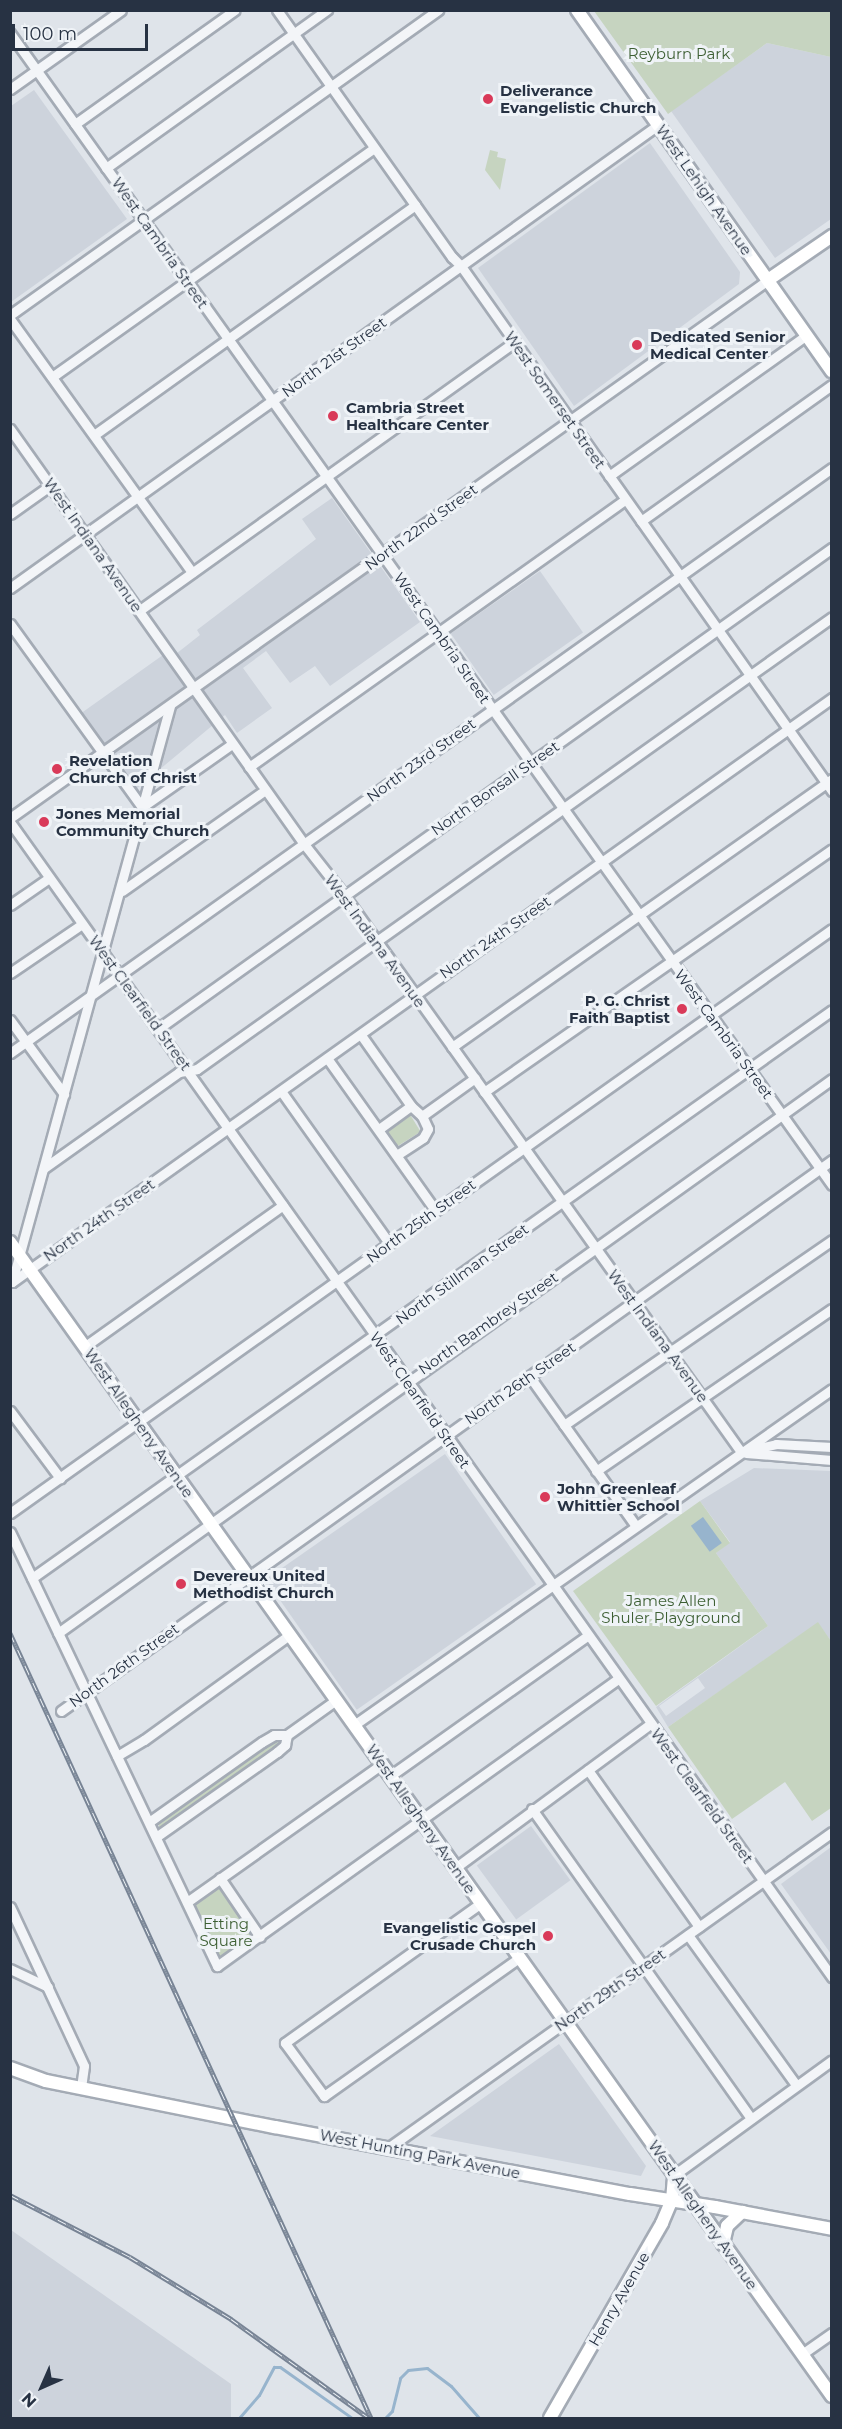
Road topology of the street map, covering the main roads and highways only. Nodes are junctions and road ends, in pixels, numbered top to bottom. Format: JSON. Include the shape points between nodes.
{"nodes":[{"id":1,"x":577,"y":10,"type":"edge"},
{"id":2,"x":831,"y":236,"type":"edge"},
{"id":3,"x":768,"y":280,"type":"junction"},
{"id":4,"x":831,"y":371,"type":"edge"},
{"id":5,"x":10,"y":1242,"type":"edge"},
{"id":6,"x":10,"y":2068,"type":"edge"},
{"id":7,"x":674,"y":2175,"type":"junction"},
{"id":8,"x":672,"y":2200,"type":"junction"},
{"id":9,"x":693,"y":2204,"type":"junction"},
{"id":10,"x":742,"y":2212,"type":"junction"},
{"id":11,"x":831,"y":2229,"type":"edge"},
{"id":12,"x":723,"y":2244,"type":"junction"},
{"id":13,"x":831,"y":2396,"type":"edge"},
{"id":14,"x":553,"y":2414,"type":"edge"}],
"edges":[{"from":1,"to":3,"type":"main road","name":"West Lehigh Avenue"},
{"from":2,"to":3,"type":"main road","name":"North 22nd Street"},
{"from":3,"to":4,"type":"main road","name":"West Lehigh Avenue"},
{"from":5,"to":7,"type":"main road","name":"West Allegheny Avenue"},
{"from":6,"to":8,"type":"main road","name":"West Hunting Park Avenue","via":[[81,2088]]},
{"from":7,"to":8,"type":"main road","name":"Henry Avenue"},
{"from":7,"to":9,"type":"main road","name":"West Allegheny Avenue"},
{"from":8,"to":9,"type":"main road","name":"West Hunting Park Avenue"},
{"from":8,"to":14,"type":"main road","name":"Henry Avenue"},
{"from":9,"to":10,"type":"main road","name":"West Hunting Park Avenue"},
{"from":9,"to":12,"type":"main road","name":"West Allegheny Avenue"},
{"from":10,"to":11,"type":"main road","name":"West Hunting Park Avenue"},
{"from":10,"to":12,"type":"main road","via":[[727,2226]]},
{"from":12,"to":13,"type":"main road","name":"West Allegheny Avenue"}]}
